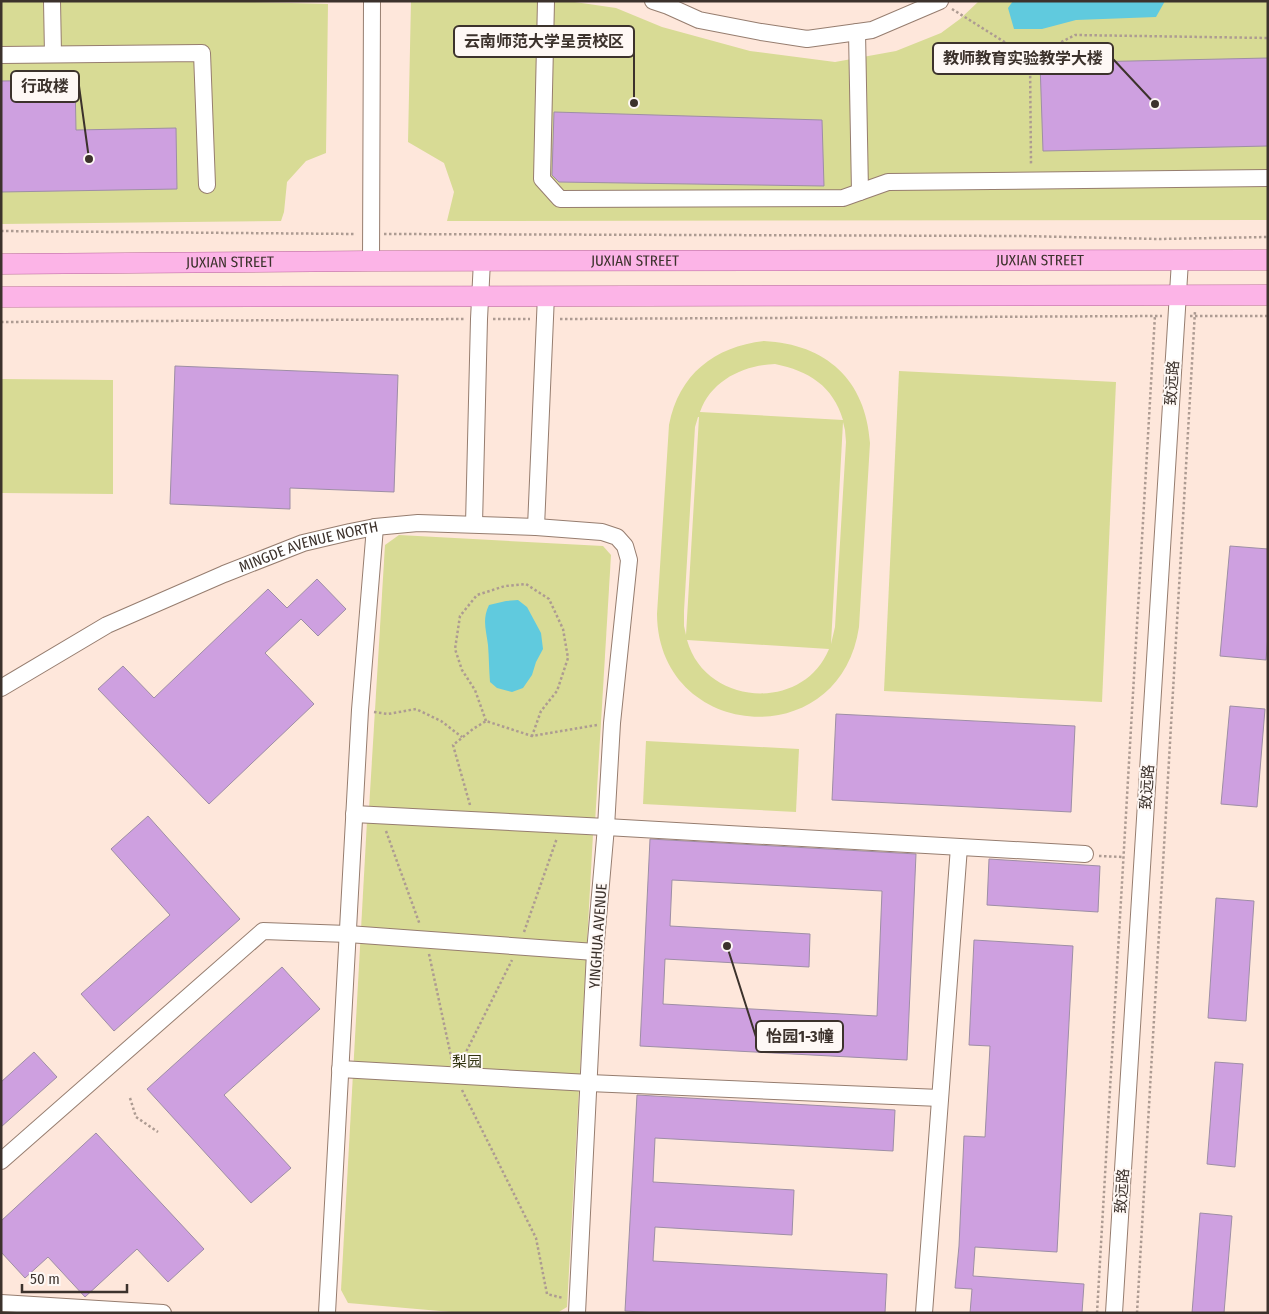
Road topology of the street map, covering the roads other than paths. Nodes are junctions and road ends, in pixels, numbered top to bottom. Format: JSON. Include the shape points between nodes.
{"nodes":[{"id":1,"x":52,"y":1,"type":"edge"},
{"id":2,"x":372,"y":1,"type":"edge"},
{"id":3,"x":546,"y":1,"type":"edge"},
{"id":4,"x":654,"y":1,"type":"edge"},
{"id":5,"x":944,"y":4,"type":"edge"},
{"id":6,"x":685,"y":7,"type":"edge"},
{"id":7,"x":857,"y":32,"type":"junction"},
{"id":8,"x":53,"y":54,"type":"junction"},
{"id":9,"x":1,"y":55,"type":"edge"},
{"id":10,"x":1268,"y":178,"type":"edge"},
{"id":11,"x":207,"y":185,"type":"dead end"},
{"id":12,"x":860,"y":192,"type":"junction"},
{"id":13,"x":1268,"y":260,"type":"edge"},
{"id":14,"x":371,"y":261,"type":"junction"},
{"id":15,"x":482,"y":261,"type":"junction"},
{"id":16,"x":1189,"y":261,"type":"junction"},
{"id":17,"x":1,"y":264,"type":"edge"},
{"id":18,"x":546,"y":295,"type":"junction"},
{"id":19,"x":1187,"y":295,"type":"junction"},
{"id":20,"x":1268,"y":295,"type":"edge"},
{"id":21,"x":480,"y":296,"type":"junction"},
{"id":22,"x":1,"y":297,"type":"edge"},
{"id":23,"x":474,"y":524,"type":"junction"},
{"id":24,"x":375,"y":527,"type":"junction"},
{"id":25,"x":536,"y":527,"type":"junction"},
{"id":26,"x":629,"y":560,"type":"joint"},
{"id":27,"x":1,"y":688,"type":"edge"},
{"id":28,"x":354,"y":814,"type":"junction"},
{"id":29,"x":606,"y":827,"type":"junction"},
{"id":30,"x":959,"y":847,"type":"junction"},
{"id":31,"x":1085,"y":854,"type":"road end"},
{"id":32,"x":348,"y":934,"type":"junction"},
{"id":33,"x":595,"y":952,"type":"junction"},
{"id":34,"x":340,"y":1069,"type":"junction"},
{"id":35,"x":589,"y":1083,"type":"junction"},
{"id":36,"x":940,"y":1098,"type":"junction"},
{"id":37,"x":1,"y":1162,"type":"edge"},
{"id":38,"x":1,"y":1303,"type":"edge"},
{"id":39,"x":163,"y":1313,"type":"edge"},
{"id":40,"x":327,"y":1313,"type":"edge"},
{"id":41,"x":577,"y":1313,"type":"edge"},
{"id":42,"x":924,"y":1313,"type":"edge"},
{"id":43,"x":1114,"y":1313,"type":"edge"}],
"edges":[{"from":1,"to":8,"type":"street"},
{"from":2,"to":14,"type":"street"},
{"from":3,"to":12,"type":"street","via":[[542,179],[560,199],[843,198]]},
{"from":4,"to":6,"type":"street"},
{"from":5,"to":7,"type":"street","via":[[872,30]]},
{"from":6,"to":7,"type":"street","via":[[699,20],[807,39]]},
{"from":7,"to":12,"type":"street"},
{"from":8,"to":9,"type":"street"},
{"from":8,"to":11,"type":"street","via":[[202,53]]},
{"from":10,"to":12,"type":"street","via":[[888,182]]},
{"from":13,"to":16,"type":"main road","name":"JUXIAN STREET"},
{"from":14,"to":15,"type":"main road","name":"JUXIAN STREET"},
{"from":14,"to":17,"type":"main road","name":"JUXIAN STREET"},
{"from":15,"to":16,"type":"main road","name":"JUXIAN STREET"},
{"from":15,"to":21,"type":"street"},
{"from":16,"to":19,"type":"street","name":"致远路"},
{"from":18,"to":19,"type":"main road"},
{"from":18,"to":21,"type":"main road"},
{"from":18,"to":25,"type":"street"},
{"from":19,"to":20,"type":"main road"},
{"from":19,"to":43,"type":"street","name":"致远路","via":[[1176,316]]},
{"from":21,"to":22,"type":"main road"},
{"from":21,"to":23,"type":"street"},
{"from":23,"to":24,"type":"street","name":"MINGDE AVENUE NORTH","via":[[418,523]]},
{"from":23,"to":25,"type":"street","name":"MINGDE AVENUE NORTH"},
{"from":24,"to":27,"type":"street","name":"MINGDE AVENUE NORTH","via":[[303,543],[224,574],[107,626]]},
{"from":24,"to":28,"type":"street"},
{"from":25,"to":26,"type":"street","name":"MINGDE AVENUE NORTH","via":[[602,532],[617,537],[625,546]]},
{"from":26,"to":29,"type":"street","name":"YINGHUA AVENUE","via":[[612,723]]},
{"from":28,"to":29,"type":"street"},
{"from":28,"to":32,"type":"street"},
{"from":29,"to":30,"type":"street"},
{"from":29,"to":33,"type":"street","name":"YINGHUA AVENUE"},
{"from":30,"to":31,"type":"street"},
{"from":30,"to":36,"type":"street"},
{"from":32,"to":33,"type":"street"},
{"from":32,"to":34,"type":"street"},
{"from":32,"to":37,"type":"street","via":[[263,931]]},
{"from":33,"to":35,"type":"street","name":"YINGHUA AVENUE"},
{"from":34,"to":35,"type":"street"},
{"from":34,"to":40,"type":"street"},
{"from":35,"to":36,"type":"street"},
{"from":35,"to":41,"type":"street","name":"YINGHUA AVENUE"},
{"from":36,"to":42,"type":"street"},
{"from":38,"to":39,"type":"street"}]}
